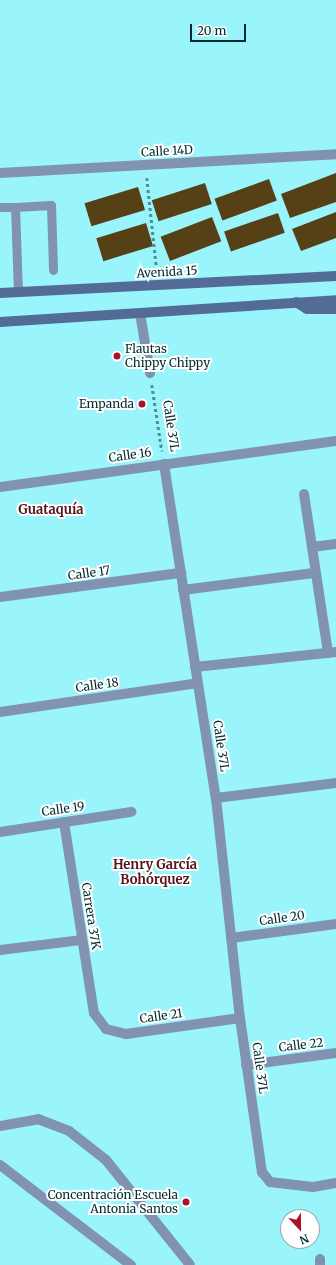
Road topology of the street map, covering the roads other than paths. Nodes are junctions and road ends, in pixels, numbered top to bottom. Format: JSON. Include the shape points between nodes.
{"nodes":[{"id":1,"x":336,"y":154,"type":"edge"},
{"id":2,"x":0,"y":173,"type":"edge"},
{"id":3,"x":0,"y":207,"type":"edge"},
{"id":4,"x":15,"y":207,"type":"junction"},
{"id":5,"x":53,"y":270,"type":"dead end"},
{"id":6,"x":336,"y":276,"type":"edge"},
{"id":7,"x":18,"y":292,"type":"junction"},
{"id":8,"x":0,"y":293,"type":"edge"},
{"id":9,"x":336,"y":300,"type":"edge"},
{"id":10,"x":296,"y":302,"type":"junction"},
{"id":11,"x":336,"y":309,"type":"edge"},
{"id":12,"x":140,"y":313,"type":"junction"},
{"id":13,"x":0,"y":322,"type":"edge"},
{"id":14,"x":150,"y":373,"type":"road end"},
{"id":15,"x":336,"y":441,"type":"edge"},
{"id":16,"x":164,"y":464,"type":"junction"},
{"id":17,"x":0,"y":487,"type":"edge"},
{"id":18,"x":304,"y":494,"type":"dead end"},
{"id":19,"x":336,"y":544,"type":"edge"},
{"id":20,"x":312,"y":547,"type":"junction"},
{"id":21,"x":181,"y":573,"type":"junction"},
{"id":22,"x":314,"y":573,"type":"junction"},
{"id":23,"x":183,"y":590,"type":"junction"},
{"id":24,"x":0,"y":597,"type":"edge"},
{"id":25,"x":332,"y":653,"type":"edge"},
{"id":26,"x":195,"y":667,"type":"junction"},
{"id":27,"x":198,"y":683,"type":"junction"},
{"id":28,"x":0,"y":712,"type":"edge"},
{"id":29,"x":336,"y":783,"type":"edge"},
{"id":30,"x":216,"y":798,"type":"junction"},
{"id":31,"x":131,"y":812,"type":"dead end"},
{"id":32,"x":64,"y":822,"type":"junction"},
{"id":33,"x":0,"y":832,"type":"edge"},
{"id":34,"x":336,"y":924,"type":"edge"},
{"id":35,"x":231,"y":938,"type":"junction"},
{"id":36,"x":82,"y":940,"type":"junction"},
{"id":37,"x":0,"y":950,"type":"edge"},
{"id":38,"x":94,"y":1013,"type":"joint"},
{"id":39,"x":240,"y":1018,"type":"junction"},
{"id":40,"x":336,"y":1053,"type":"edge"},
{"id":41,"x":246,"y":1065,"type":"junction"},
{"id":42,"x":0,"y":1126,"type":"edge"},
{"id":43,"x":0,"y":1165,"type":"edge"},
{"id":44,"x":336,"y":1183,"type":"edge"},
{"id":45,"x":131,"y":1265,"type":"edge"},
{"id":46,"x":190,"y":1265,"type":"edge"}],
"edges":[{"from":1,"to":2,"type":"street","name":"Calle 14D"},
{"from":3,"to":4,"type":"lane"},
{"from":4,"to":5,"type":"lane","via":[[51,205]]},
{"from":4,"to":7,"type":"lane"},
{"from":6,"to":7,"type":"main road","name":"Avenida 15"},
{"from":7,"to":8,"type":"main road","name":"Avenida 15"},
{"from":9,"to":10,"type":"main road"},
{"from":10,"to":11,"type":"main road","via":[[307,309]]},
{"from":10,"to":12,"type":"main road"},
{"from":12,"to":13,"type":"main road"},
{"from":12,"to":14,"type":"street"},
{"from":15,"to":16,"type":"street","name":"Calle 16"},
{"from":16,"to":17,"type":"street","name":"Calle 16"},
{"from":16,"to":21,"type":"street","name":"Calle 37L"},
{"from":18,"to":20,"type":"street"},
{"from":19,"to":20,"type":"street"},
{"from":20,"to":22,"type":"street"},
{"from":21,"to":23,"type":"street","name":"Calle 37L"},
{"from":21,"to":24,"type":"street","name":"Calle 17"},
{"from":22,"to":23,"type":"street"},
{"from":22,"to":25,"type":"street"},
{"from":23,"to":26,"type":"street","name":"Calle 37L"},
{"from":25,"to":26,"type":"street"},
{"from":26,"to":27,"type":"street","name":"Calle 37L"},
{"from":27,"to":28,"type":"street","name":"Calle 18"},
{"from":27,"to":30,"type":"street","name":"Calle 37L"},
{"from":29,"to":30,"type":"street"},
{"from":30,"to":35,"type":"street","name":"Calle 37L"},
{"from":31,"to":32,"type":"street","name":"Calle 19"},
{"from":32,"to":33,"type":"street","name":"Calle 19"},
{"from":32,"to":36,"type":"street","name":"Carrera 37K"},
{"from":34,"to":35,"type":"street","name":"Calle 20"},
{"from":35,"to":39,"type":"street","name":"Calle 37L"},
{"from":36,"to":37,"type":"street"},
{"from":36,"to":38,"type":"street","name":"Carrera 37K"},
{"from":38,"to":39,"type":"street","name":"Calle 21","via":[[106,1029],[126,1034]]},
{"from":39,"to":41,"type":"street","name":"Calle 37L"},
{"from":40,"to":41,"type":"street","name":"Calle 22"},
{"from":41,"to":44,"type":"street","name":"Calle 37L","via":[[262,1172],[270,1182],[313,1187]]},
{"from":42,"to":46,"type":"street","via":[[38,1119],[69,1131],[106,1160]]},
{"from":43,"to":45,"type":"street"}]}
